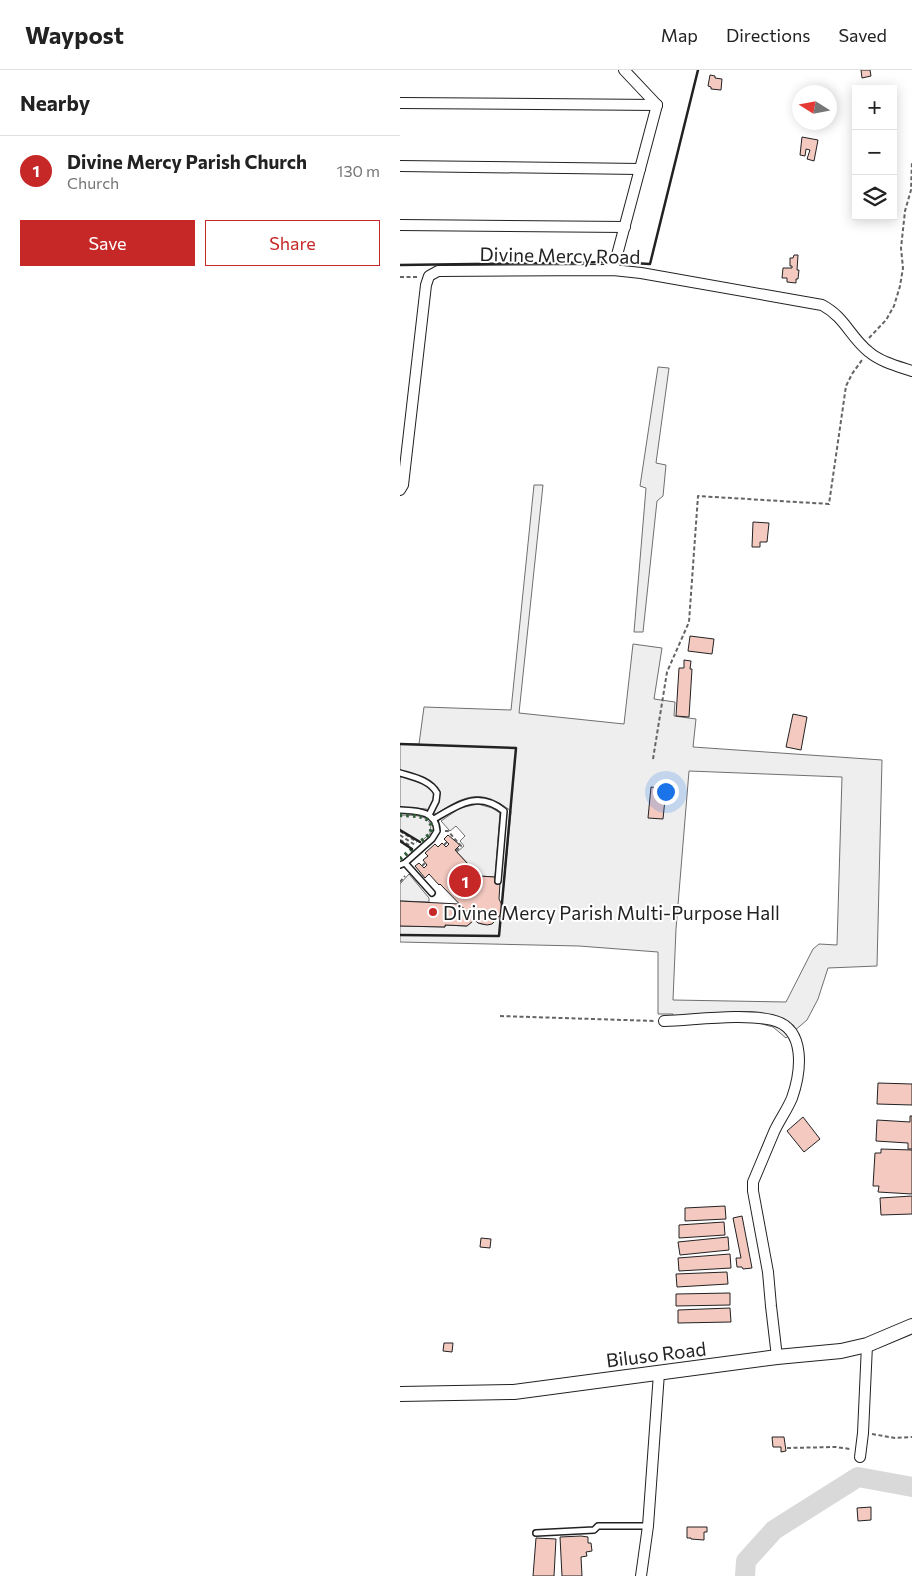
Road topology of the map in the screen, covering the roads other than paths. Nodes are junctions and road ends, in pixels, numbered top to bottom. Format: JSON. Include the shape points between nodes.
{"nodes":[{"id":1,"x":624,"y":70,"type":"edge"},
{"id":2,"x":400,"y":103,"type":"edge"},
{"id":3,"x":657,"y":105,"type":"junction"},
{"id":4,"x":400,"y":166,"type":"edge"},
{"id":5,"x":640,"y":170,"type":"junction"},
{"id":6,"x":400,"y":225,"type":"edge"},
{"id":7,"x":625,"y":227,"type":"junction"},
{"id":8,"x":613,"y":270,"type":"junction"},
{"id":9,"x":912,"y":371,"type":"edge"},
{"id":10,"x":400,"y":490,"type":"edge"},
{"id":11,"x":400,"y":773,"type":"edge"},
{"id":12,"x":400,"y":810,"type":"edge"},
{"id":13,"x":429,"y":815,"type":"junction"},
{"id":14,"x":434,"y":819,"type":"junction"},
{"id":15,"x":402,"y":864,"type":"edge"},
{"id":16,"x":498,"y":881,"type":"dead end"},
{"id":17,"x":432,"y":893,"type":"dead end"},
{"id":18,"x":664,"y":1021,"type":"road end"},
{"id":19,"x":912,"y":1326,"type":"edge"},
{"id":20,"x":867,"y":1345,"type":"junction"},
{"id":21,"x":777,"y":1357,"type":"junction"},
{"id":22,"x":659,"y":1373,"type":"junction"},
{"id":23,"x":400,"y":1394,"type":"edge"},
{"id":24,"x":860,"y":1454,"type":"road end"},
{"id":25,"x":648,"y":1526,"type":"junction"},
{"id":26,"x":536,"y":1533,"type":"dead end"},
{"id":27,"x":641,"y":1576,"type":"edge"}],
"edges":[{"from":1,"to":3,"type":"street"},
{"from":2,"to":3,"type":"street"},
{"from":3,"to":5,"type":"street"},
{"from":4,"to":5,"type":"street"},
{"from":5,"to":7,"type":"street"},
{"from":6,"to":7,"type":"street"},
{"from":7,"to":8,"type":"street"},
{"from":8,"to":9,"type":"street","name":"Divine Mercy Road","via":[[822,305],[833,311],[866,348],[888,363]]},
{"from":8,"to":10,"type":"street","name":"Divine Mercy Road","via":[[438,271],[429,276]]},
{"from":11,"to":13,"type":"lane","via":[[434,787],[436,802]]},
{"from":12,"to":13,"type":"lane"},
{"from":13,"to":14,"type":"lane"},
{"from":14,"to":15,"type":"lane","via":[[437,829],[432,839]]},
{"from":14,"to":16,"type":"lane","via":[[472,800],[496,805],[504,811]]},
{"from":15,"to":17,"type":"lane"},
{"from":18,"to":21,"type":"street","via":[[771,1019],[789,1029],[795,1038],[799,1072],[792,1099],[753,1182],[768,1272]]},
{"from":19,"to":20,"type":"street","name":"Biluso Road"},
{"from":20,"to":21,"type":"street","name":"Biluso Road","via":[[841,1351]]},
{"from":20,"to":24,"type":"street"},
{"from":21,"to":22,"type":"street","name":"Biluso Road"},
{"from":22,"to":23,"type":"street","name":"Biluso Road","via":[[514,1392]]},
{"from":22,"to":25,"type":"street"},
{"from":25,"to":26,"type":"lane","via":[[598,1526],[594,1530]]},
{"from":25,"to":27,"type":"street"}]}
